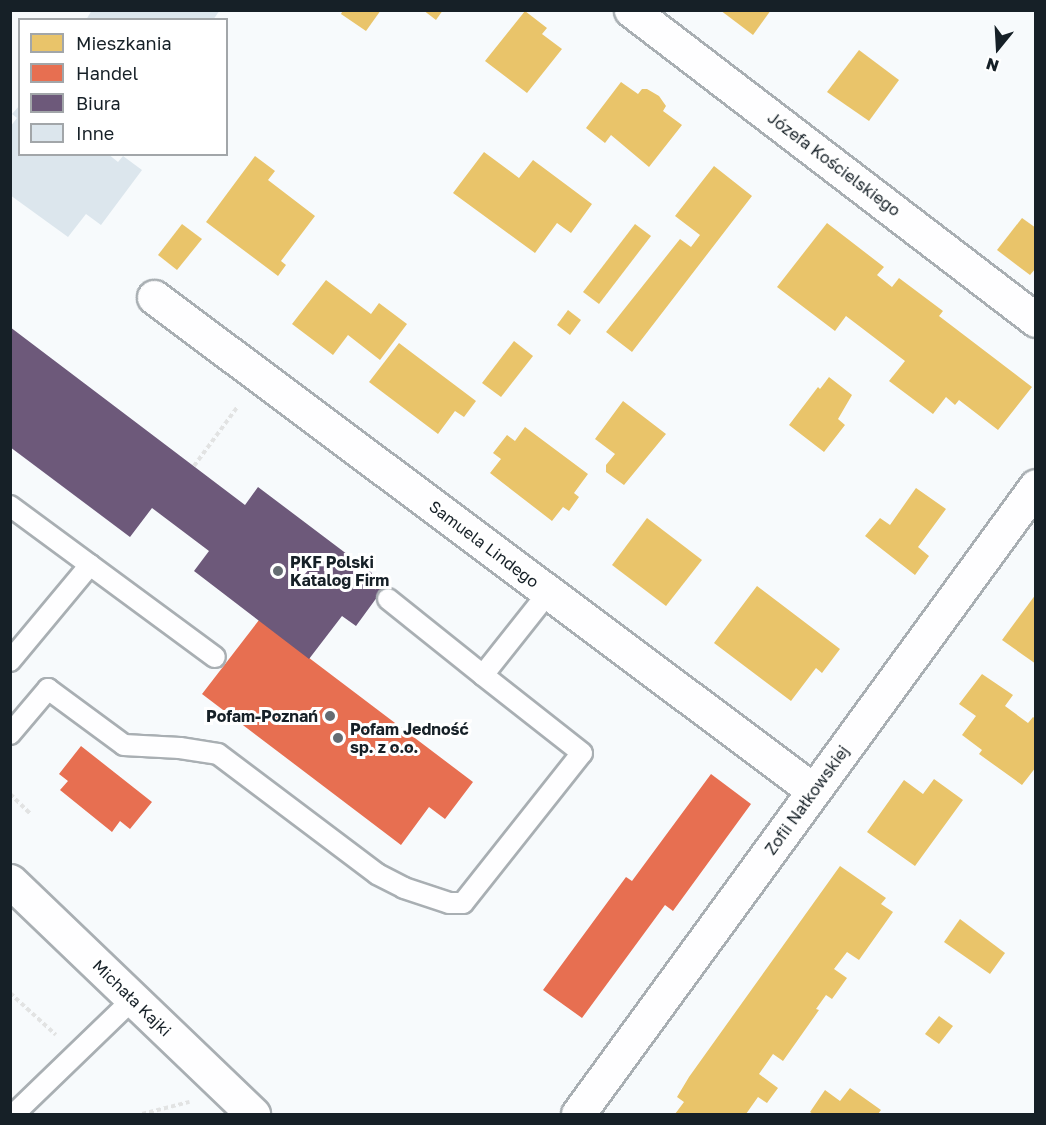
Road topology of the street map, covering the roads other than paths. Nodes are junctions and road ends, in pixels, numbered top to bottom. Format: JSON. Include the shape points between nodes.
{"nodes":[{"id":1,"x":631,"y":10,"type":"edge"},
{"id":2,"x":154,"y":297,"type":"dead end"},
{"id":3,"x":1035,"y":320,"type":"edge"},
{"id":4,"x":1035,"y":486,"type":"edge"},
{"id":5,"x":10,"y":506,"type":"edge"},
{"id":6,"x":90,"y":565,"type":"junction"},
{"id":7,"x":548,"y":593,"type":"junction"},
{"id":8,"x":388,"y":599,"type":"dead end"},
{"id":9,"x":215,"y":657,"type":"dead end"},
{"id":10,"x":10,"y":661,"type":"edge"},
{"id":11,"x":483,"y":675,"type":"junction"},
{"id":12,"x":10,"y":734,"type":"edge"},
{"id":13,"x":814,"y":791,"type":"junction"},
{"id":14,"x":10,"y":881,"type":"edge"},
{"id":15,"x":133,"y":999,"type":"junction"},
{"id":16,"x":14,"y":1114,"type":"edge"},
{"id":17,"x":253,"y":1114,"type":"edge"},
{"id":18,"x":578,"y":1114,"type":"edge"}],
"edges":[{"from":1,"to":3,"type":"street","name":"Józefa Kościelskiego"},
{"from":2,"to":7,"type":"street","name":"Samuela Lindego"},
{"from":4,"to":13,"type":"street","name":"Zofii Nałkowskiej"},
{"from":5,"to":6,"type":"lane"},
{"from":6,"to":9,"type":"lane"},
{"from":6,"to":10,"type":"lane"},
{"from":7,"to":11,"type":"lane"},
{"from":7,"to":13,"type":"street","name":"Samuela Lindego"},
{"from":8,"to":11,"type":"lane"},
{"from":11,"to":12,"type":"lane","via":[[582,753],[462,903],[449,903],[404,888],[377,874],[218,754],[124,745],[48,689]]},
{"from":13,"to":18,"type":"street","name":"Zofii Nałkowskiej"},
{"from":14,"to":15,"type":"street","name":"Michała Kajki"},
{"from":15,"to":16,"type":"lane"},
{"from":15,"to":17,"type":"street","name":"Michała Kajki"}]}
